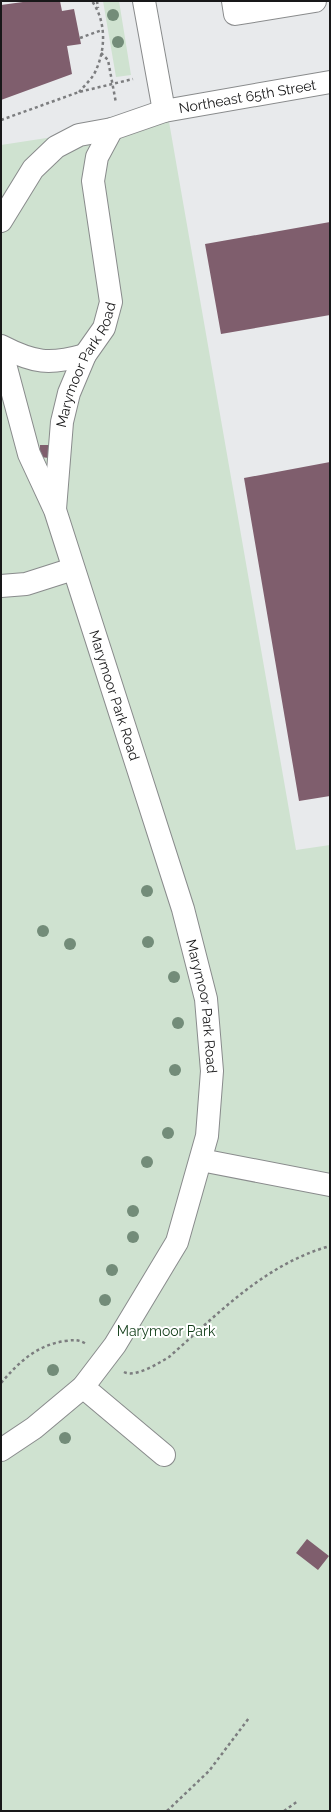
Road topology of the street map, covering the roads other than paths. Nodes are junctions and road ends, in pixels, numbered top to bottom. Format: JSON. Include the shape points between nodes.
{"nodes":[{"id":1,"x":144,"y":1,"type":"edge"},
{"id":2,"x":233,"y":1,"type":"edge"},
{"id":3,"x":315,"y":1,"type":"edge"},
{"id":4,"x":330,"y":82,"type":"edge"},
{"id":5,"x":164,"y":111,"type":"junction"},
{"id":6,"x":116,"y":128,"type":"junction"},
{"id":7,"x":1,"y":221,"type":"edge"},
{"id":8,"x":1,"y":347,"type":"edge"},
{"id":9,"x":85,"y":355,"type":"junction"},
{"id":10,"x":55,"y":510,"type":"junction"},
{"id":11,"x":73,"y":569,"type":"junction"},
{"id":12,"x":1,"y":586,"type":"edge"},
{"id":13,"x":200,"y":1160,"type":"junction"},
{"id":14,"x":330,"y":1185,"type":"edge"},
{"id":15,"x":83,"y":1387,"type":"junction"},
{"id":16,"x":1,"y":1450,"type":"edge"},
{"id":17,"x":164,"y":1455,"type":"dead end"}],
"edges":[{"from":1,"to":5,"type":"street"},
{"from":2,"to":3,"type":"street","via":[[235,14]]},
{"from":4,"to":5,"type":"street","name":"Northeast 65th Street"},
{"from":5,"to":6,"type":"street"},
{"from":6,"to":7,"type":"street","via":[[79,135],[56,147],[33,169]]},
{"from":6,"to":9,"type":"street","name":"Marymoor Park Road","via":[[97,157],[94,181],[111,302],[104,328]]},
{"from":8,"to":9,"type":"street","via":[[23,357],[41,361],[64,361]]},
{"from":8,"to":10,"type":"street","name":"Marymoor Park Road","via":[[29,454]]},
{"from":9,"to":10,"type":"street","name":"Marymoor Park Road","via":[[69,393],[62,422]]},
{"from":10,"to":11,"type":"street","name":"Marymoor Park Road"},
{"from":11,"to":12,"type":"street","via":[[26,584]]},
{"from":11,"to":13,"type":"street","name":"Marymoor Park Road","via":[[183,909],[206,999],[212,1071],[207,1136]]},
{"from":13,"to":14,"type":"street"},
{"from":13,"to":15,"type":"street","name":"Marymoor Park Road","via":[[177,1242],[115,1345]]},
{"from":15,"to":16,"type":"street","name":"Marymoor Park Road","via":[[34,1428]]},
{"from":15,"to":17,"type":"street"}]}
